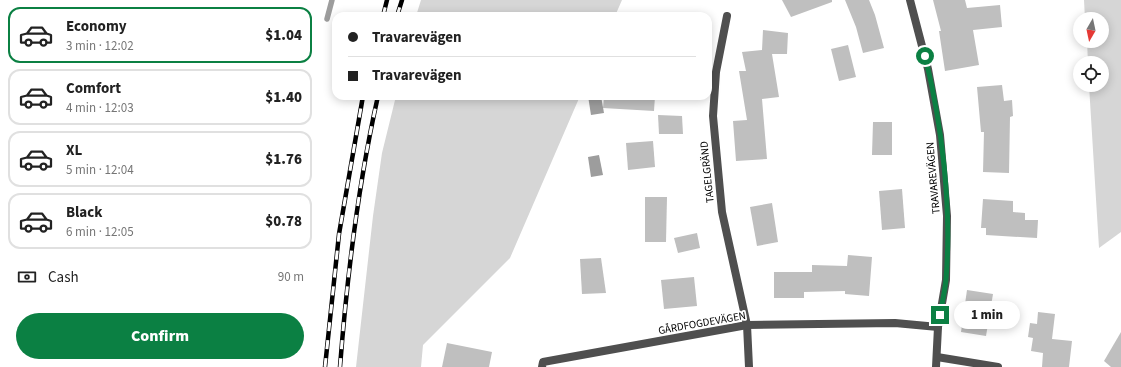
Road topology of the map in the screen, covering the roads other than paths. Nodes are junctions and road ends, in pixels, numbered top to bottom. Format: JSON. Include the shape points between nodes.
{"nodes":[{"id":1,"x":910,"y":0,"type":"edge"},
{"id":2,"x":727,"y":16,"type":"dead end"},
{"id":3,"x":747,"y":325,"type":"junction"},
{"id":4,"x":938,"y":327,"type":"junction"},
{"id":5,"x":937,"y":357,"type":"junction"},
{"id":6,"x":542,"y":364,"type":"edge"},
{"id":7,"x":749,"y":367,"type":"edge"},
{"id":8,"x":936,"y":367,"type":"edge"},
{"id":9,"x":998,"y":367,"type":"edge"}],
"edges":[{"from":1,"to":4,"type":"street","name":"TRAVAREVÄGEN","via":[[928,69],[940,135],[947,216],[946,280]]},
{"from":2,"to":3,"type":"street","name":"TAGELGRÄND","via":[[716,72],[713,116],[722,212]]},
{"from":3,"to":4,"type":"street","name":"GÅRDFOGDEVÄGEN","via":[[895,323]]},
{"from":3,"to":6,"type":"street","name":"GÅRDFOGDEVÄGEN"},
{"from":3,"to":7,"type":"street","name":"TAGELGRÄND"},
{"from":4,"to":5,"type":"street","name":"TRAVAREVÄGEN"},
{"from":5,"to":8,"type":"street","name":"TRAVAREVÄGEN"},
{"from":5,"to":9,"type":"street"}]}
